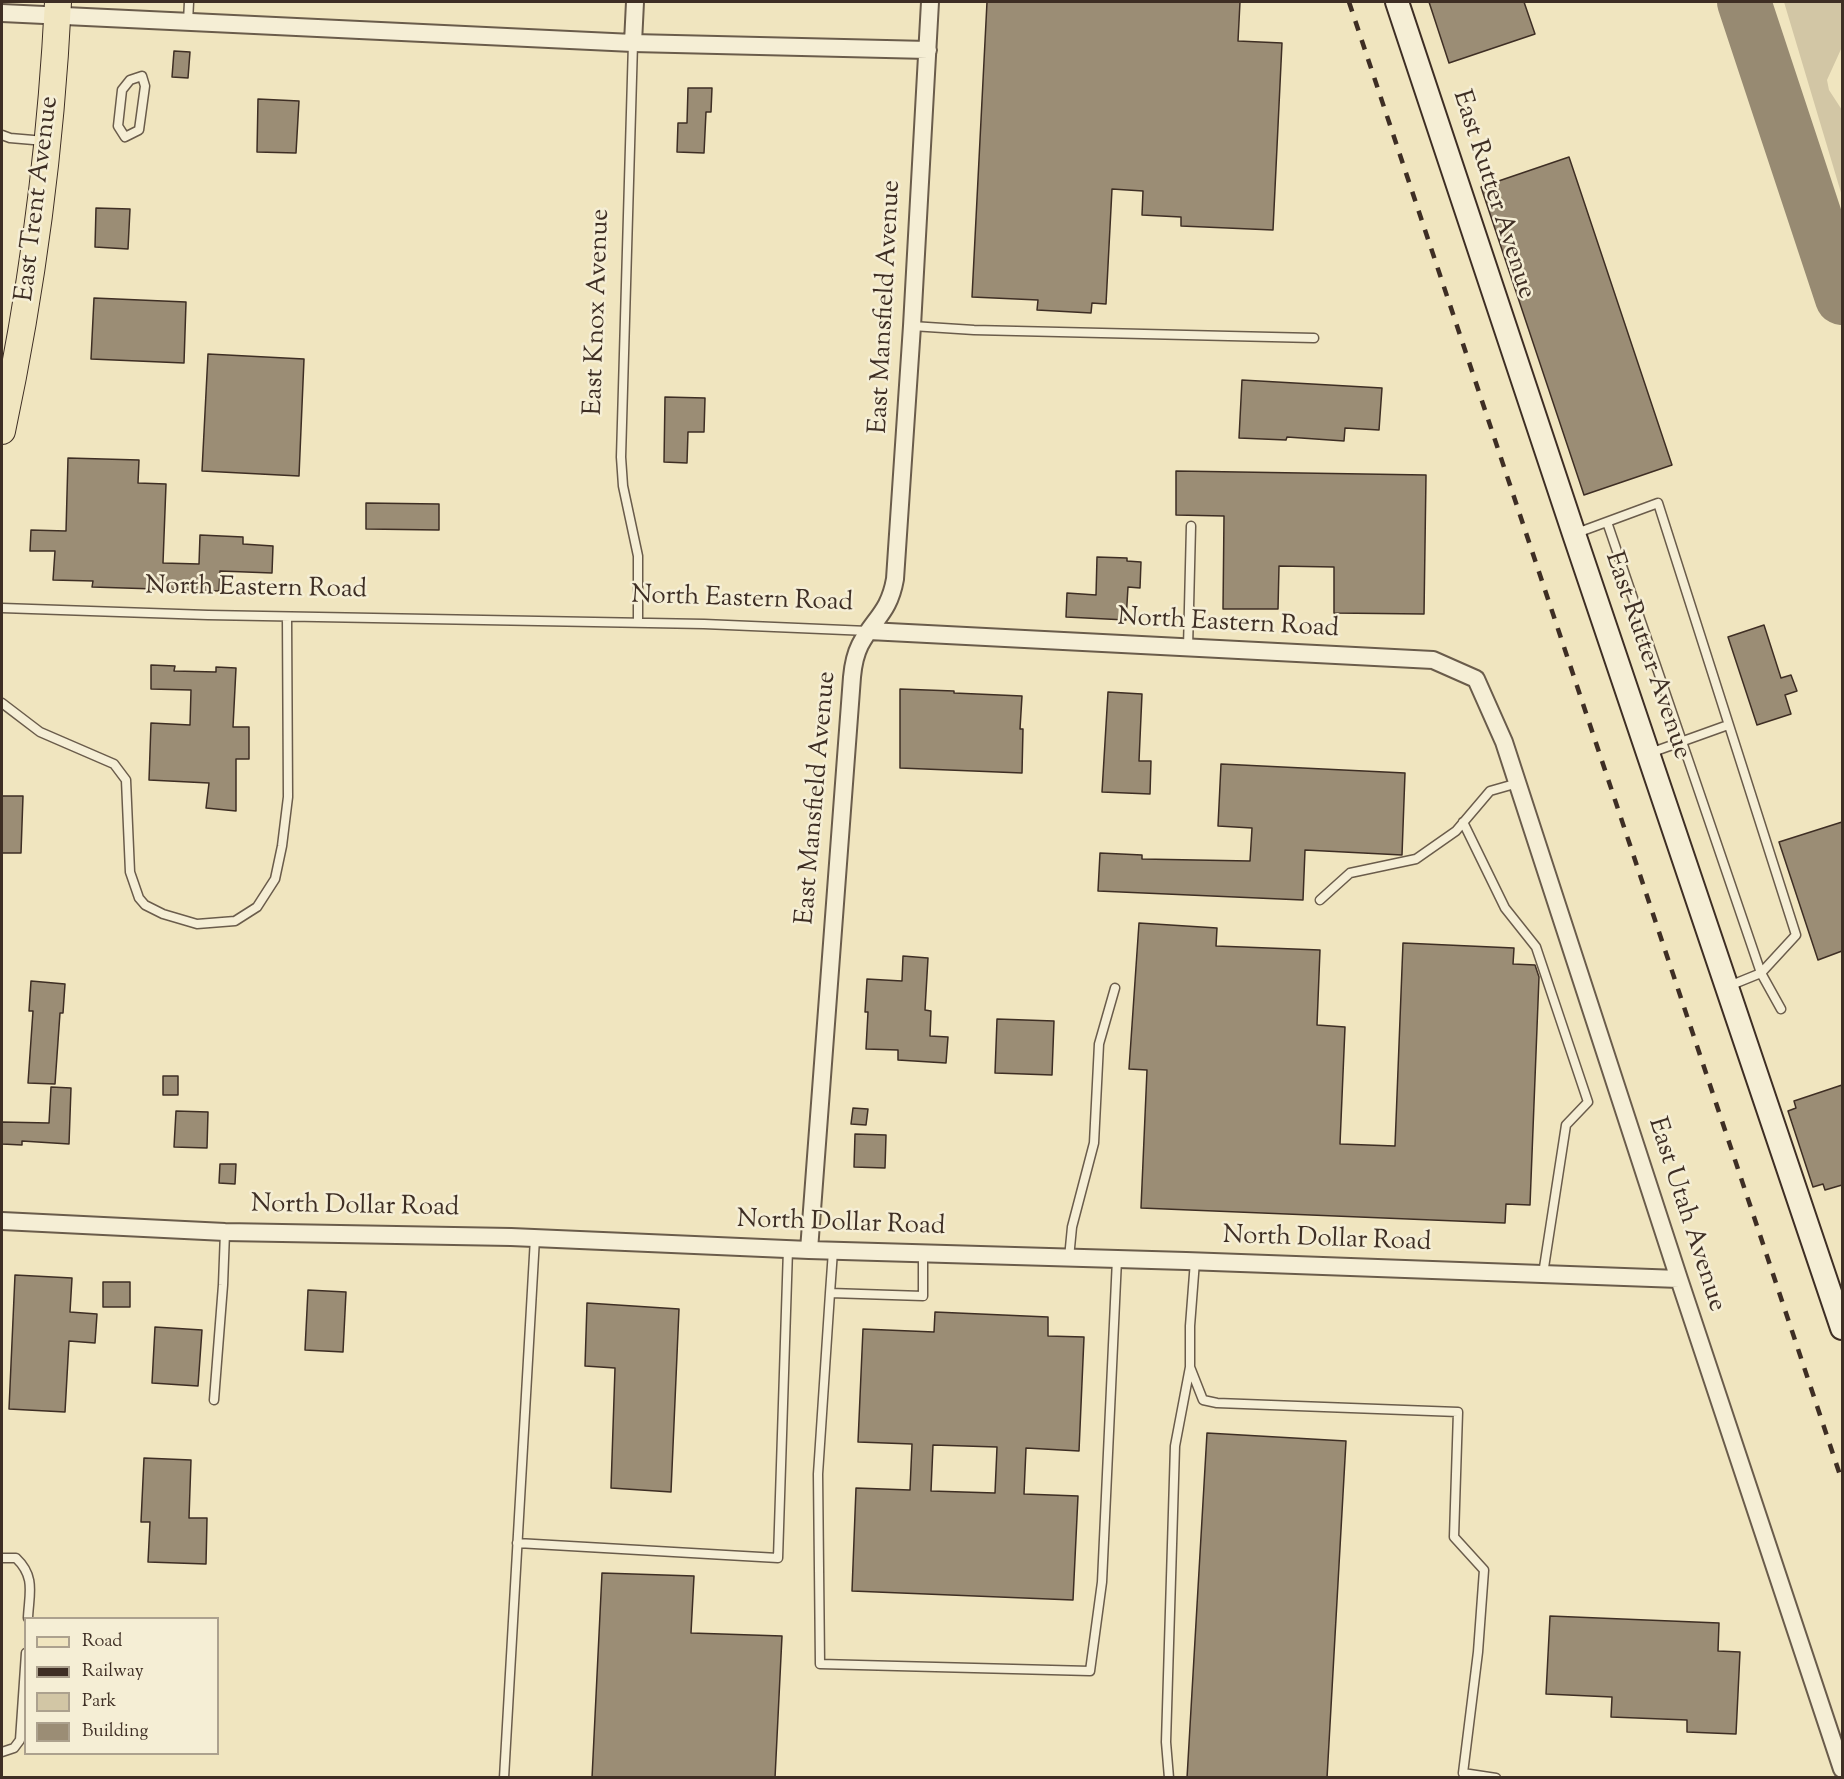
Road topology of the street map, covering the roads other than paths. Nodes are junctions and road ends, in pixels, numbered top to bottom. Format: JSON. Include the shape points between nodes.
{"nodes":[{"id":1,"x":189,"y":2,"type":"edge"},
{"id":2,"x":635,"y":2,"type":"edge"},
{"id":3,"x":930,"y":2,"type":"edge"},
{"id":4,"x":1397,"y":2,"type":"edge"},
{"id":5,"x":58,"y":9,"type":"edge"},
{"id":6,"x":2,"y":13,"type":"edge"},
{"id":7,"x":188,"y":22,"type":"junction"},
{"id":8,"x":633,"y":43,"type":"junction"},
{"id":9,"x":928,"y":50,"type":"junction"},
{"id":10,"x":142,"y":76,"type":"joint"},
{"id":11,"x":2,"y":135,"type":"edge"},
{"id":12,"x":49,"y":142,"type":"junction"},
{"id":13,"x":912,"y":326,"type":"junction"},
{"id":14,"x":1314,"y":338,"type":"dead end"},
{"id":15,"x":2,"y":431,"type":"edge"},
{"id":16,"x":1607,"y":522,"type":"junction"},
{"id":17,"x":1191,"y":526,"type":"dead end"},
{"id":18,"x":1574,"y":534,"type":"junction"},
{"id":19,"x":2,"y":608,"type":"edge"},
{"id":20,"x":287,"y":617,"type":"junction"},
{"id":21,"x":638,"y":623,"type":"junction"},
{"id":22,"x":869,"y":631,"type":"junction"},
{"id":23,"x":1188,"y":649,"type":"junction"},
{"id":24,"x":1476,"y":679,"type":"joint"},
{"id":25,"x":2,"y":703,"type":"edge"},
{"id":26,"x":1728,"y":725,"type":"junction"},
{"id":27,"x":1682,"y":742,"type":"junction"},
{"id":28,"x":1649,"y":753,"type":"junction"},
{"id":29,"x":1518,"y":783,"type":"junction"},
{"id":30,"x":1463,"y":822,"type":"junction"},
{"id":31,"x":1320,"y":900,"type":"dead end"},
{"id":32,"x":1761,"y":973,"type":"junction"},
{"id":33,"x":1728,"y":986,"type":"junction"},
{"id":34,"x":1115,"y":987,"type":"dead end"},
{"id":35,"x":1781,"y":1009,"type":"dead end"},
{"id":36,"x":2,"y":1221,"type":"edge"},
{"id":37,"x":225,"y":1232,"type":"junction"},
{"id":38,"x":535,"y":1238,"type":"junction"},
{"id":39,"x":788,"y":1249,"type":"junction"},
{"id":40,"x":809,"y":1250,"type":"junction"},
{"id":41,"x":833,"y":1251,"type":"junction"},
{"id":42,"x":923,"y":1254,"type":"junction"},
{"id":43,"x":1069,"y":1258,"type":"junction"},
{"id":44,"x":1117,"y":1259,"type":"junction"},
{"id":45,"x":1196,"y":1261,"type":"junction"},
{"id":46,"x":1543,"y":1274,"type":"junction"},
{"id":47,"x":1679,"y":1279,"type":"junction"},
{"id":48,"x":830,"y":1293,"type":"junction"},
{"id":49,"x":1842,"y":1328,"type":"edge"},
{"id":50,"x":1190,"y":1367,"type":"junction"},
{"id":51,"x":214,"y":1400,"type":"dead end"},
{"id":52,"x":517,"y":1543,"type":"junction"},
{"id":53,"x":2,"y":1558,"type":"edge"},
{"id":54,"x":28,"y":1617,"type":"edge"},
{"id":55,"x":24,"y":1682,"type":"edge"},
{"id":56,"x":2,"y":1752,"type":"edge"},
{"id":57,"x":1842,"y":1769,"type":"edge"},
{"id":58,"x":504,"y":1778,"type":"edge"},
{"id":59,"x":1169,"y":1778,"type":"edge"},
{"id":60,"x":1496,"y":1778,"type":"edge"}],
"edges":[{"from":1,"to":7,"type":"lane"},
{"from":2,"to":8,"type":"street","name":"East Knox Avenue"},
{"from":3,"to":9,"type":"street","name":"East Mansfield Avenue"},
{"from":4,"to":18,"type":"street","name":"East Rutter Avenue"},
{"from":5,"to":6,"type":"street"},
{"from":5,"to":7,"type":"street"},
{"from":5,"to":12,"type":"main road","name":"East Trent Avenue"},
{"from":7,"to":8,"type":"street"},
{"from":8,"to":9,"type":"street"},
{"from":8,"to":21,"type":"lane","name":"East Knox Avenue","via":[[621,463],[638,556]]},
{"from":9,"to":13,"type":"street","name":"East Mansfield Avenue"},
{"from":10,"to":10,"type":"lane","via":[[145,86],[139,130],[124,136],[118,126],[122,90],[130,80]]},
{"from":11,"to":12,"type":"lane"},
{"from":12,"to":15,"type":"main road","name":"East Trent Avenue","via":[[21,336]]},
{"from":13,"to":14,"type":"lane"},
{"from":13,"to":22,"type":"street","name":"East Mansfield Avenue","via":[[895,579],[887,606]]},
{"from":16,"to":18,"type":"lane"},
{"from":16,"to":26,"type":"lane","via":[[1658,504]]},
{"from":16,"to":27,"type":"lane"},
{"from":17,"to":23,"type":"lane"},
{"from":18,"to":28,"type":"street","name":"East Rutter Avenue"},
{"from":19,"to":20,"type":"lane","name":"North Eastern Road"},
{"from":20,"to":21,"type":"lane","name":"North Eastern Road"},
{"from":20,"to":25,"type":"lane","via":[[288,797],[282,846],[275,879],[257,907],[235,921],[197,924],[145,905],[130,872],[126,780],[114,765],[40,732]]},
{"from":21,"to":22,"type":"lane","name":"North Eastern Road"},
{"from":22,"to":23,"type":"street","name":"North Eastern Road"},
{"from":22,"to":40,"type":"street","name":"East Mansfield Avenue","via":[[857,652],[852,677]]},
{"from":23,"to":24,"type":"street","name":"North Eastern Road","via":[[1433,660]]},
{"from":24,"to":29,"type":"street","name":"East Utah Avenue"},
{"from":26,"to":27,"type":"lane"},
{"from":26,"to":32,"type":"lane","via":[[1796,935]]},
{"from":27,"to":28,"type":"lane"},
{"from":27,"to":32,"type":"lane"},
{"from":28,"to":33,"type":"street","name":"East Rutter Avenue"},
{"from":29,"to":30,"type":"lane","via":[[1490,791]]},
{"from":29,"to":47,"type":"street","name":"East Utah Avenue"},
{"from":30,"to":31,"type":"lane","via":[[1416,859],[1350,873]]},
{"from":30,"to":46,"type":"lane","via":[[1505,908],[1536,947],[1588,1102],[1566,1125]]},
{"from":32,"to":33,"type":"lane"},
{"from":32,"to":35,"type":"lane"},
{"from":33,"to":49,"type":"street","name":"East Rutter Avenue"},
{"from":34,"to":43,"type":"lane","via":[[1099,1044],[1094,1143],[1072,1227]]},
{"from":36,"to":37,"type":"street","name":"North Dollar Road"},
{"from":37,"to":38,"type":"street","name":"North Dollar Road"},
{"from":37,"to":51,"type":"lane"},
{"from":38,"to":39,"type":"street","name":"North Dollar Road"},
{"from":38,"to":52,"type":"lane"},
{"from":39,"to":40,"type":"street","name":"North Dollar Road"},
{"from":39,"to":52,"type":"lane","via":[[778,1558]]},
{"from":40,"to":41,"type":"street","name":"North Dollar Road"},
{"from":41,"to":42,"type":"street","name":"North Dollar Road"},
{"from":41,"to":48,"type":"lane"},
{"from":42,"to":43,"type":"street","name":"North Dollar Road"},
{"from":42,"to":48,"type":"lane","via":[[923,1296]]},
{"from":43,"to":44,"type":"street","name":"North Dollar Road"},
{"from":44,"to":45,"type":"street","name":"North Dollar Road"},
{"from":44,"to":48,"type":"lane","via":[[1102,1582],[1090,1671],[820,1664],[818,1474]]},
{"from":45,"to":46,"type":"street","name":"North Dollar Road"},
{"from":45,"to":50,"type":"lane"},
{"from":46,"to":47,"type":"street","name":"North Dollar Road"},
{"from":47,"to":57,"type":"street","name":"East Utah Avenue"},
{"from":50,"to":59,"type":"lane","via":[[1175,1446],[1166,1742]]},
{"from":50,"to":60,"type":"lane","via":[[1203,1400],[1458,1412],[1454,1537],[1484,1570],[1463,1773]]},
{"from":52,"to":58,"type":"lane"},
{"from":53,"to":54,"type":"lane","via":[[16,1558],[30,1578]]},
{"from":55,"to":56,"type":"lane","via":[[20,1740],[14,1748]]}]}
